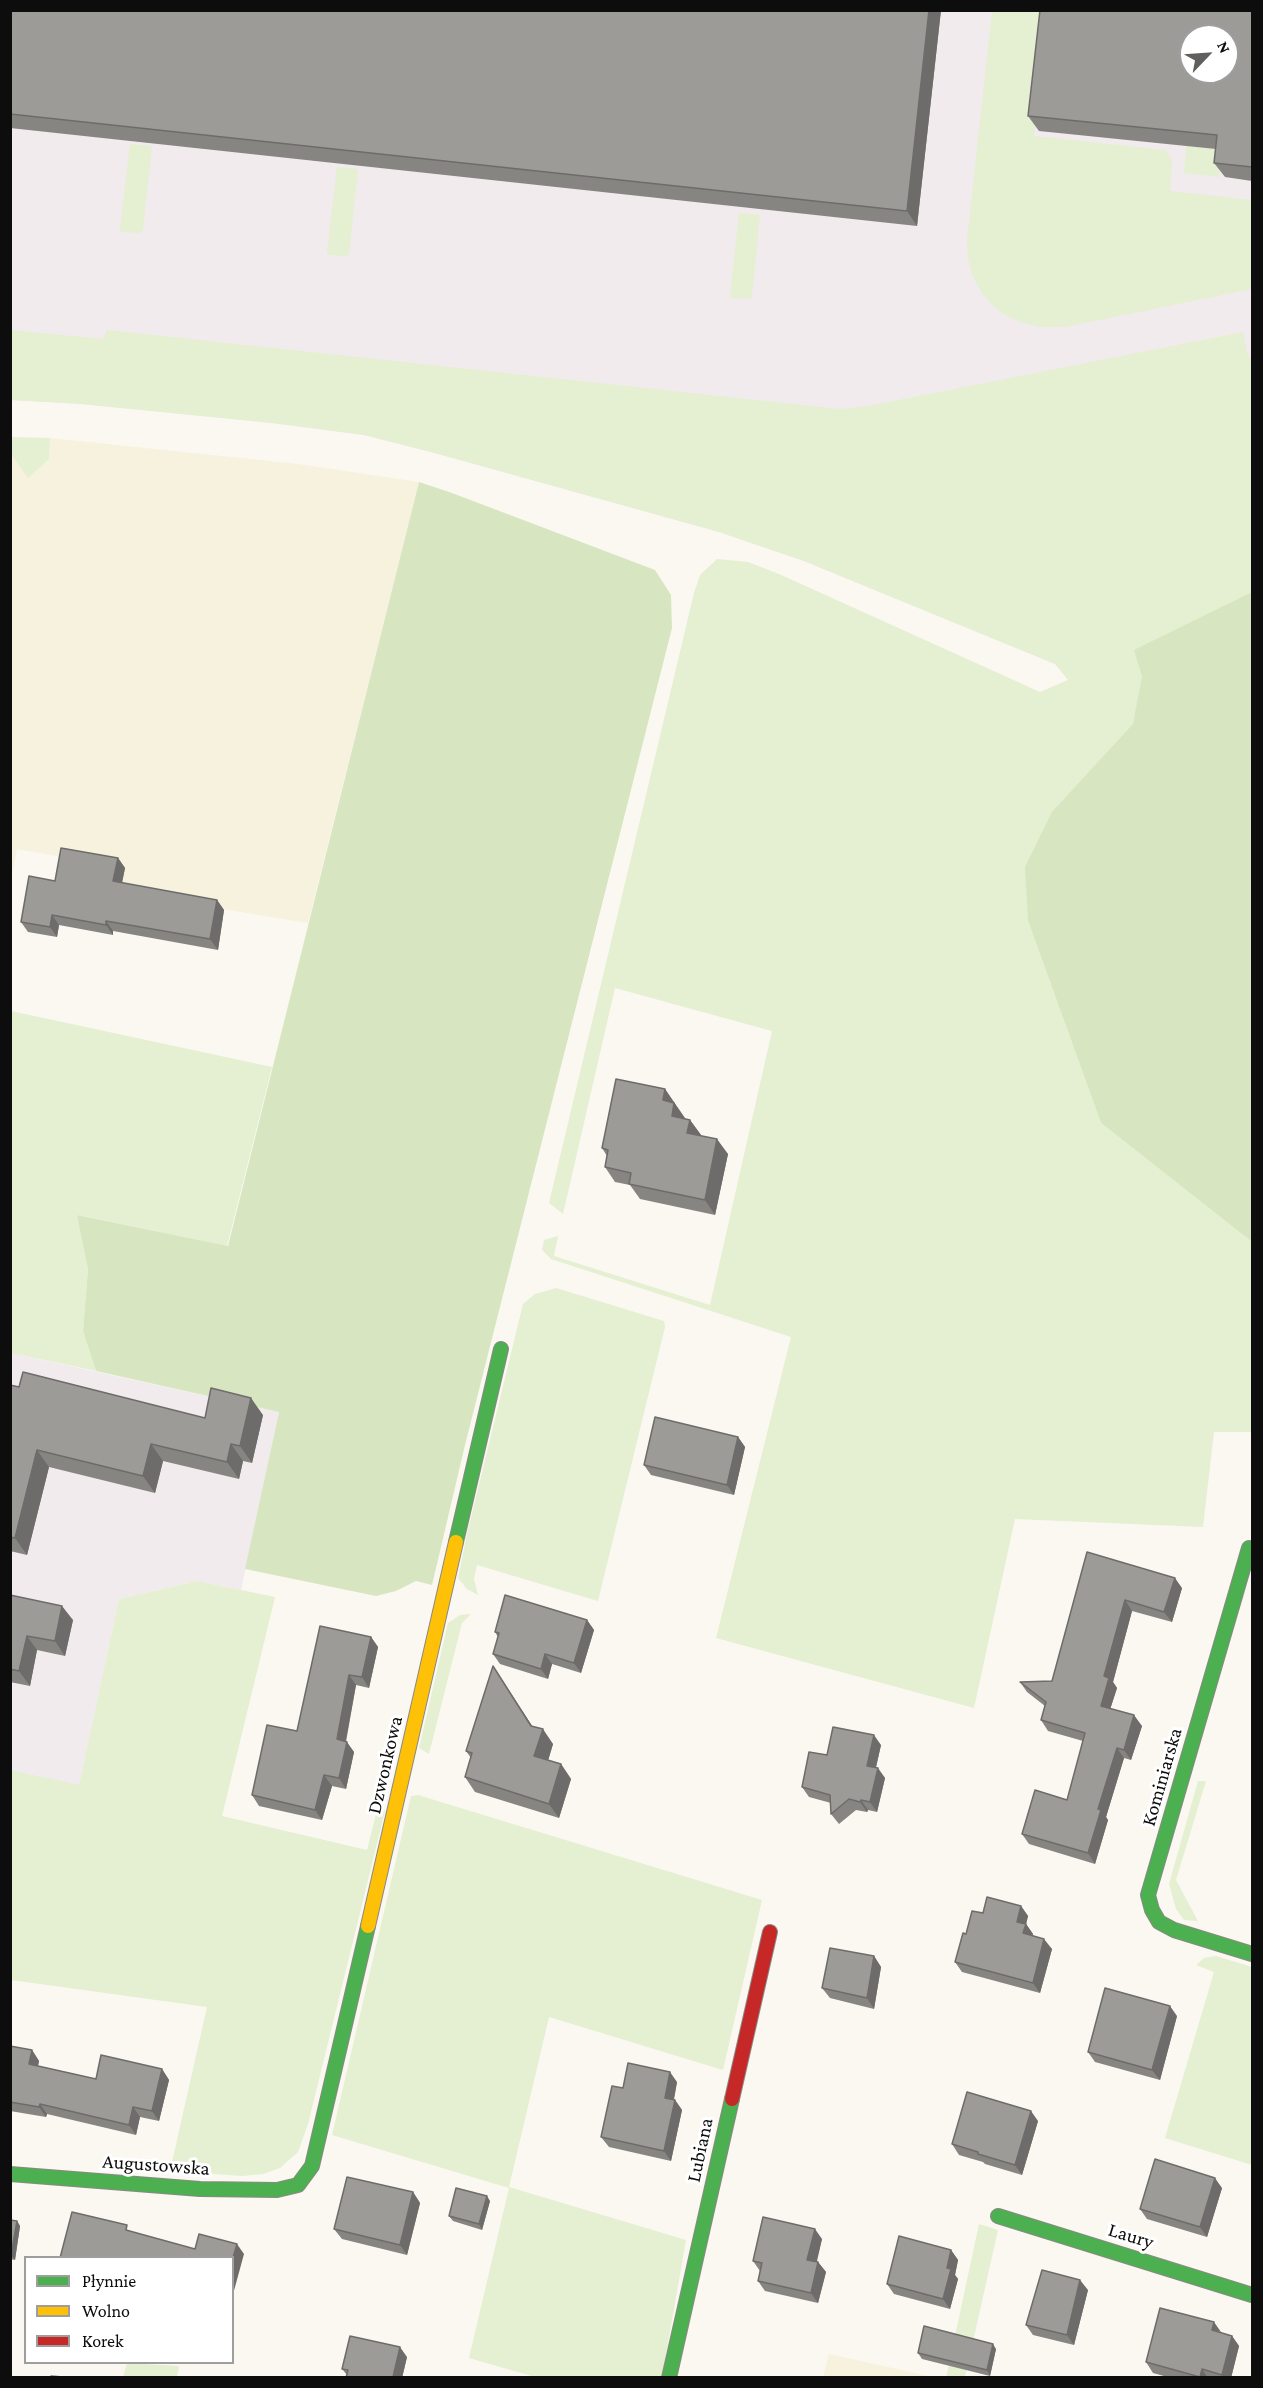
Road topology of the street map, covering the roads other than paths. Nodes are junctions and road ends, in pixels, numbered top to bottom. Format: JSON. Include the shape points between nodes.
{"nodes":[{"id":1,"x":501,"y":1349,"type":"dead end"},
{"id":2,"x":1249,"y":1548,"type":"dead end"},
{"id":3,"x":770,"y":1932,"type":"dead end"},
{"id":4,"x":1252,"y":1954,"type":"edge"},
{"id":5,"x":10,"y":2174,"type":"edge"},
{"id":6,"x":298,"y":2185,"type":"joint"},
{"id":7,"x":998,"y":2216,"type":"dead end"},
{"id":8,"x":1252,"y":2295,"type":"edge"},
{"id":9,"x":669,"y":2378,"type":"edge"}],
"edges":[{"from":1,"to":6,"type":"street","name":"Dzwonkowa","via":[[321,2136],[312,2166]]},
{"from":2,"to":4,"type":"street","name":"Kominiarska","via":[[1148,1894],[1159,1922]]},
{"from":3,"to":9,"type":"street","name":"Lubiana"},
{"from":5,"to":6,"type":"street","name":"Augustowska","via":[[200,2189],[277,2190]]},
{"from":7,"to":8,"type":"street","name":"Laury"}]}
